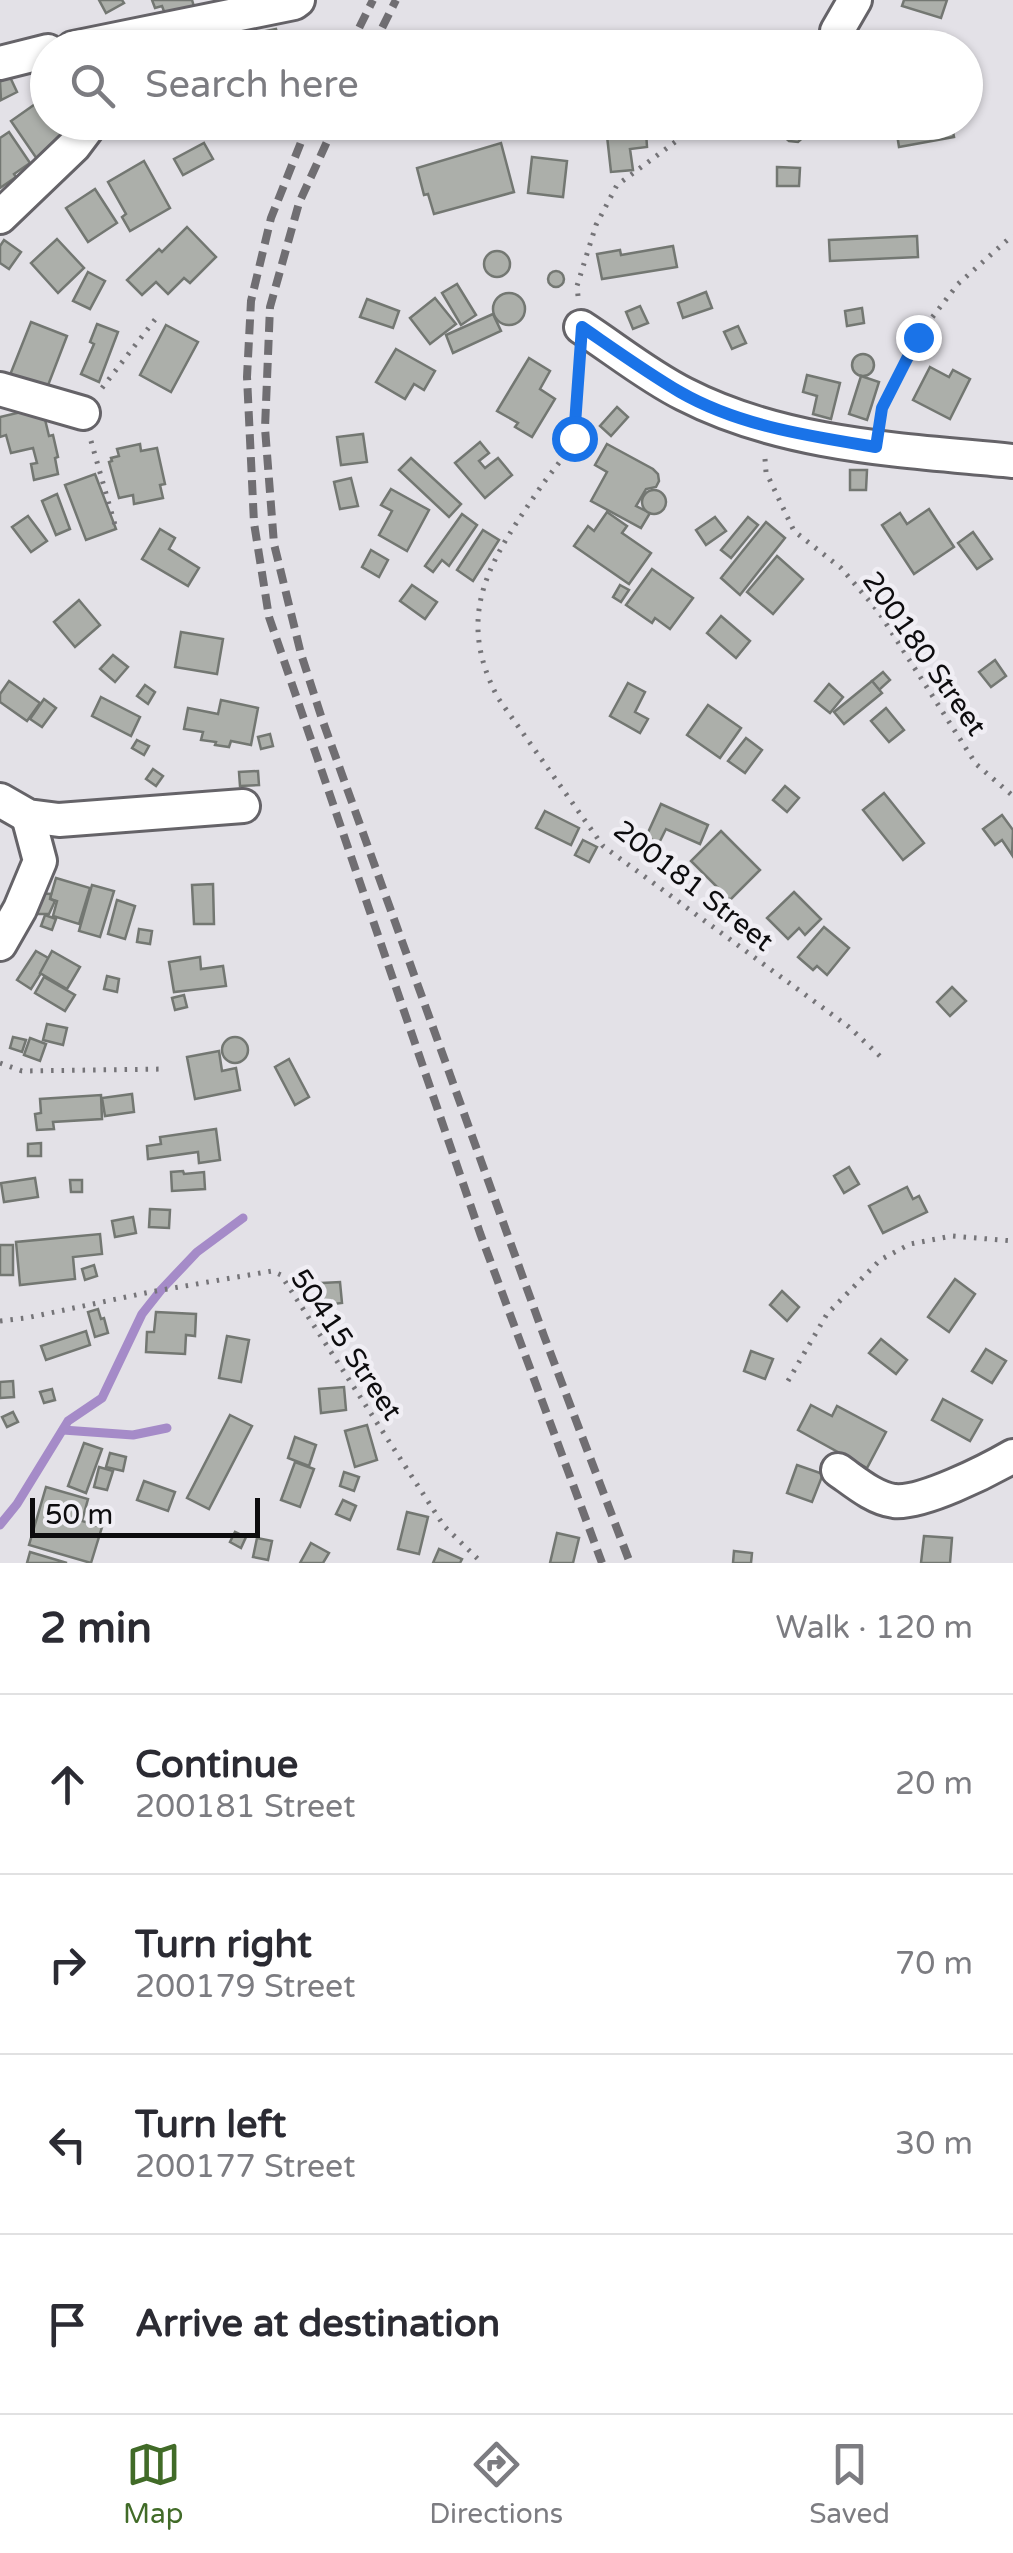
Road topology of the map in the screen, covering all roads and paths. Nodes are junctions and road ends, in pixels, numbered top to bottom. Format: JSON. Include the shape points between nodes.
{"nodes":[{"id":1,"x":298,"y":0,"type":"edge"},
{"id":2,"x":854,"y":0,"type":"edge"},
{"id":3,"x":167,"y":30,"type":"edge"},
{"id":4,"x":839,"y":30,"type":"edge"},
{"id":5,"x":30,"y":55,"type":"edge"},
{"id":6,"x":0,"y":62,"type":"edge"},
{"id":7,"x":78,"y":140,"type":"edge"},
{"id":8,"x":678,"y":140,"type":"edge"},
{"id":9,"x":0,"y":217,"type":"edge"},
{"id":10,"x":1013,"y":235,"type":"edge"},
{"id":11,"x":582,"y":327,"type":"junction"},
{"id":12,"x":0,"y":389,"type":"edge"},
{"id":13,"x":83,"y":413,"type":"dead end"},
{"id":14,"x":763,"y":426,"type":"junction"},
{"id":15,"x":876,"y":447,"type":"junction"},
{"id":16,"x":1013,"y":461,"type":"edge"},
{"id":17,"x":1013,"y":796,"type":"edge"},
{"id":18,"x":243,"y":806,"type":"dead end"},
{"id":19,"x":14,"y":808,"type":"edge"},
{"id":20,"x":0,"y":944,"type":"edge"},
{"id":21,"x":884,"y":1060,"type":"dead end"},
{"id":22,"x":0,"y":1063,"type":"edge"},
{"id":23,"x":166,"y":1069,"type":"dead end"},
{"id":24,"x":1013,"y":1241,"type":"edge"},
{"id":25,"x":0,"y":1322,"type":"edge"},
{"id":26,"x":788,"y":1381,"type":"dead end"},
{"id":27,"x":1013,"y":1456,"type":"edge"},
{"id":28,"x":838,"y":1470,"type":"dead end"},
{"id":29,"x":482,"y":1563,"type":"edge"}],
"edges":[{"from":1,"to":3,"type":"street"},
{"from":2,"to":4,"type":"street"},
{"from":5,"to":6,"type":"street"},
{"from":7,"to":9,"type":"street"},
{"from":8,"to":11,"type":"path","name":"200181 Street","via":[[617,185],[596,225],[577,286]]},
{"from":10,"to":15,"type":"path","via":[[958,284],[918,337],[882,408]]},
{"from":11,"to":14,"type":"street","via":[[682,393]]},
{"from":11,"to":21,"type":"path","name":"200181 Street","via":[[574,438],[501,545],[482,591],[477,635],[485,672],[604,846]]},
{"from":12,"to":13,"type":"street"},
{"from":14,"to":15,"type":"street"},
{"from":14,"to":17,"type":"path","name":"200180 Street","via":[[766,472],[794,531],[841,568],[878,611],[976,764]]},
{"from":15,"to":16,"type":"street"},
{"from":18,"to":19,"type":"street","via":[[59,820]]},
{"from":19,"to":20,"type":"street","via":[[40,861]]},
{"from":22,"to":23,"type":"path","via":[[22,1072]]},
{"from":24,"to":26,"type":"path","via":[[952,1236],[910,1244],[880,1260],[827,1314]]},
{"from":25,"to":29,"type":"path","name":"50415 Street","via":[[254,1274],[282,1275],[444,1526]]},
{"from":27,"to":28,"type":"street","via":[[963,1482],[906,1500],[877,1496]]}]}
